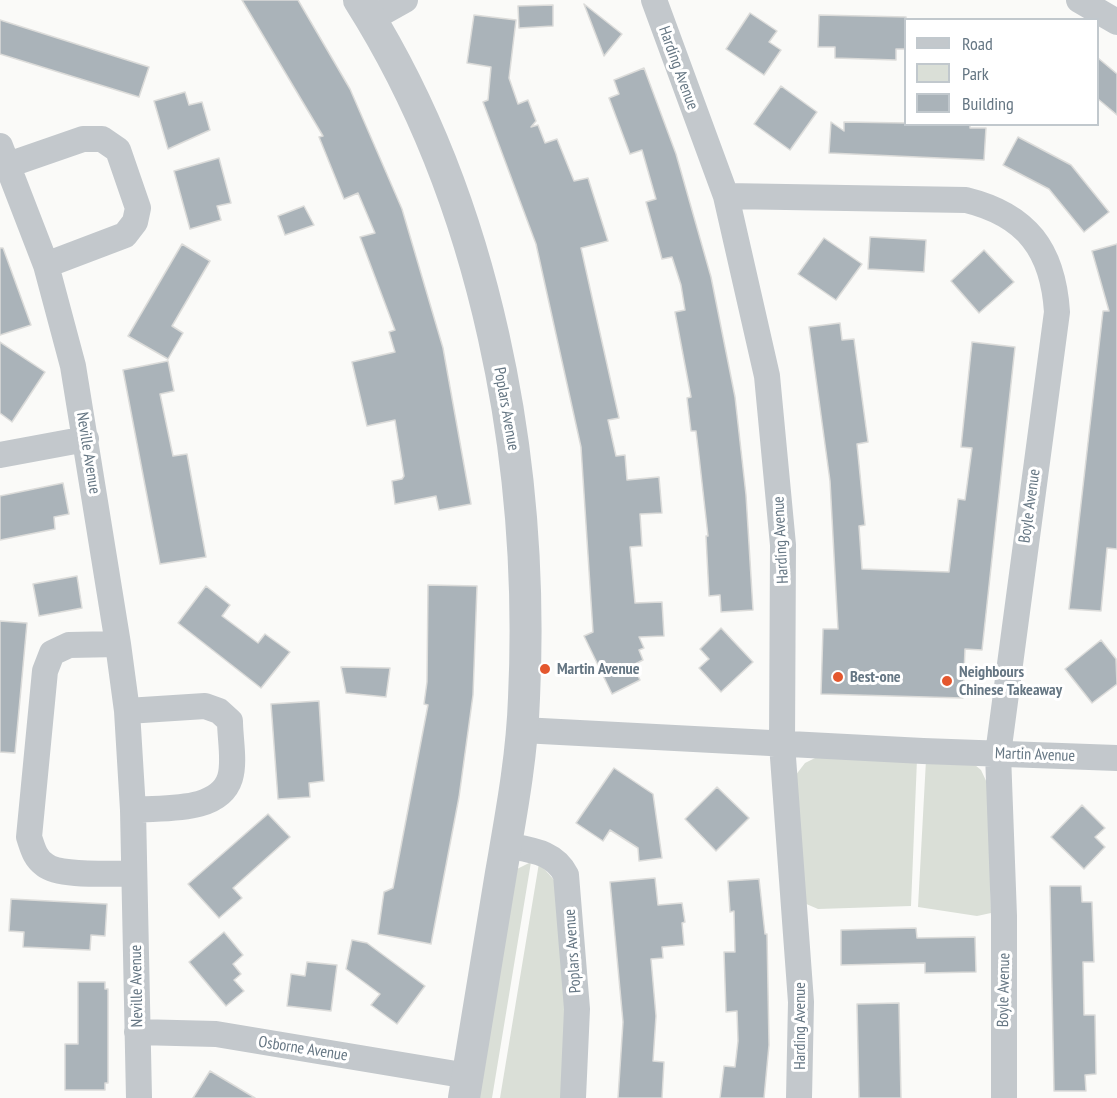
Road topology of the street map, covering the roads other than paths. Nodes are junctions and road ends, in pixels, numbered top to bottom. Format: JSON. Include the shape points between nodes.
{"nodes":[{"id":1,"x":405,"y":0,"type":"edge"},
{"id":2,"x":654,"y":0,"type":"edge"},
{"id":3,"x":1078,"y":0,"type":"edge"},
{"id":4,"x":365,"y":9,"type":"edge"},
{"id":5,"x":1117,"y":22,"type":"edge"},
{"id":6,"x":4,"y":156,"type":"edge"},
{"id":7,"x":726,"y":196,"type":"junction"},
{"id":8,"x":46,"y":265,"type":"junction"},
{"id":9,"x":86,"y":439,"type":"junction"},
{"id":10,"x":0,"y":455,"type":"edge"},
{"id":11,"x":118,"y":644,"type":"junction"},
{"id":12,"x":128,"y":711,"type":"junction"},
{"id":13,"x":522,"y":730,"type":"junction"},
{"id":14,"x":782,"y":744,"type":"junction"},
{"id":15,"x":998,"y":754,"type":"junction"},
{"id":16,"x":1117,"y":758,"type":"edge"},
{"id":17,"x":133,"y":810,"type":"junction"},
{"id":18,"x":506,"y":845,"type":"junction"},
{"id":19,"x":134,"y":874,"type":"junction"},
{"id":20,"x":137,"y":1032,"type":"junction"},
{"id":21,"x":466,"y":1087,"type":"edge"},
{"id":22,"x":139,"y":1098,"type":"edge"},
{"id":23,"x":573,"y":1098,"type":"edge"},
{"id":24,"x":799,"y":1098,"type":"edge"},
{"id":25,"x":1004,"y":1098,"type":"edge"}],
"edges":[{"from":1,"to":4,"type":"street"},
{"from":2,"to":7,"type":"street","name":"Harding Avenue"},
{"from":3,"to":5,"type":"street"},
{"from":4,"to":13,"type":"street","name":"Poplars Avenue","via":[[418,108],[456,202],[487,310],[509,414],[520,495],[525,590]]},
{"from":6,"to":8,"type":"street","name":"Neville Avenue"},
{"from":6,"to":8,"type":"street","name":"Neville Avenue","via":[[83,139],[102,139],[118,150],[138,208],[135,222],[125,235]]},
{"from":7,"to":14,"type":"street","name":"Harding Avenue","via":[[767,376],[783,545]]},
{"from":7,"to":15,"type":"street","name":"Boyle Avenue","via":[[966,200],[1011,217],[1042,250],[1057,312]]},
{"from":8,"to":9,"type":"street","name":"Neville Avenue","via":[[73,366]]},
{"from":9,"to":10,"type":"street"},
{"from":9,"to":11,"type":"street","name":"Neville Avenue"},
{"from":11,"to":12,"type":"street","name":"Neville Avenue"},
{"from":11,"to":19,"type":"street","via":[[69,645],[52,652],[45,671],[29,837],[35,856],[47,867]]},
{"from":12,"to":17,"type":"street","name":"Neville Avenue"},
{"from":12,"to":17,"type":"street","via":[[205,706],[230,721],[231,776],[224,791],[207,803]]},
{"from":13,"to":14,"type":"street","name":"Martin Avenue"},
{"from":13,"to":18,"type":"street","name":"Poplars Avenue"},
{"from":14,"to":15,"type":"street","name":"Martin Avenue"},
{"from":14,"to":24,"type":"street","name":"Harding Avenue","via":[[801,1002]]},
{"from":15,"to":16,"type":"street","name":"Martin Avenue"},
{"from":15,"to":25,"type":"street","name":"Boyle Avenue","via":[[1004,916]]},
{"from":17,"to":19,"type":"street","name":"Neville Avenue"},
{"from":18,"to":21,"type":"street","name":"Poplars Avenue"},
{"from":18,"to":23,"type":"street","name":"Poplars Avenue","via":[[546,854],[566,875],[577,1009]]},
{"from":19,"to":20,"type":"street","name":"Neville Avenue"},
{"from":20,"to":21,"type":"street","name":"Osborne Avenue","via":[[216,1034]]},
{"from":20,"to":22,"type":"street","name":"Neville Avenue"}]}
